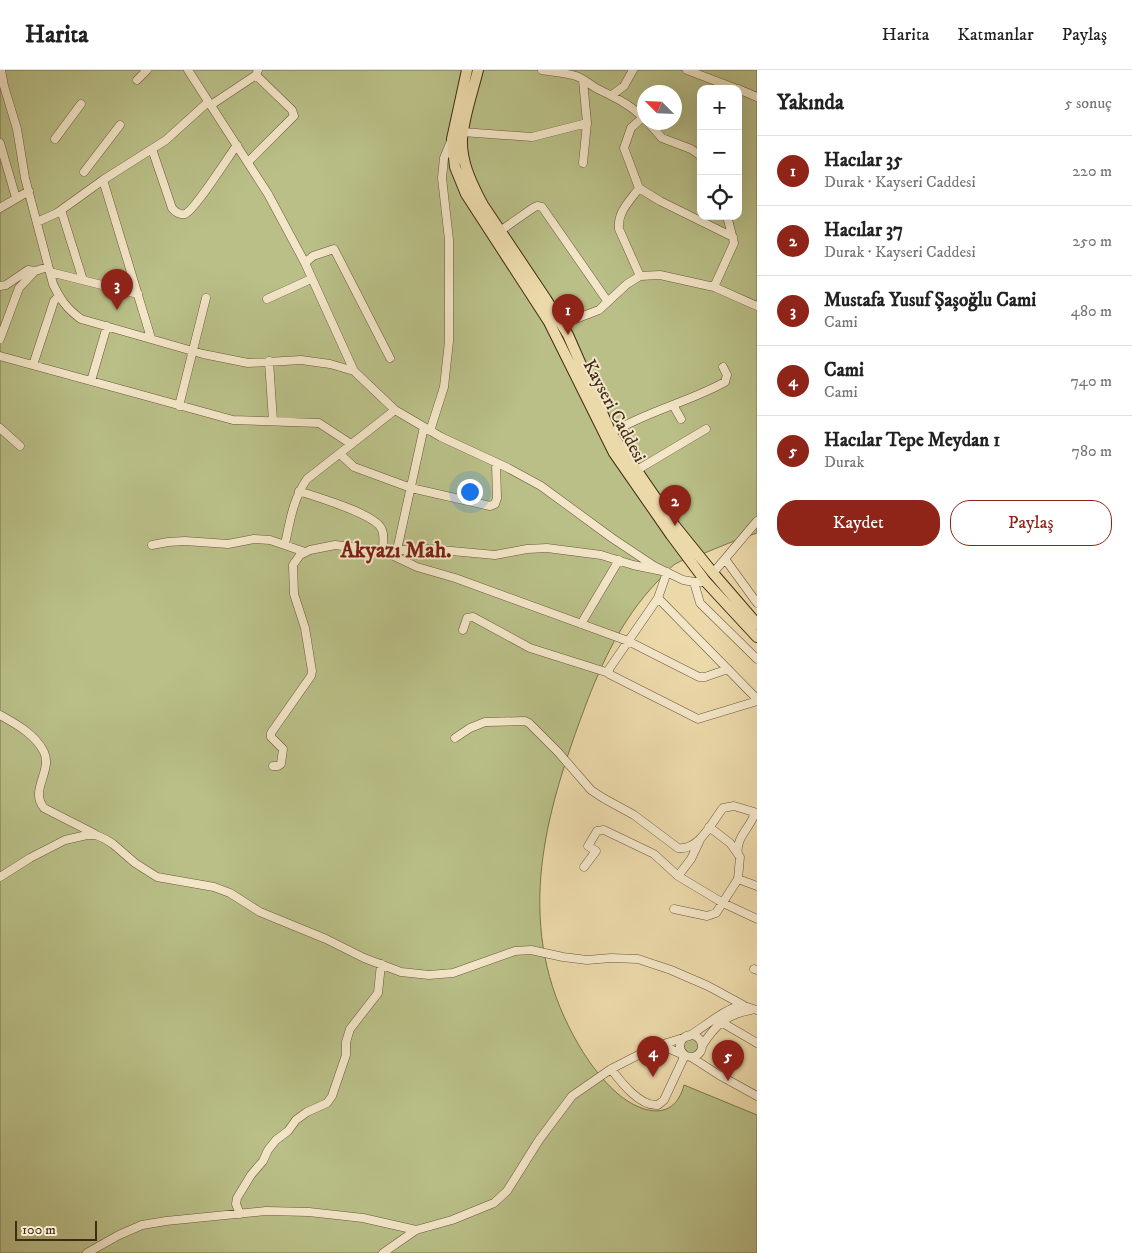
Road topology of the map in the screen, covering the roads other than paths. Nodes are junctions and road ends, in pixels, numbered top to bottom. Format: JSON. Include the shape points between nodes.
{"nodes":[{"id":1,"x":1,"y":70,"type":"edge"},
{"id":2,"x":147,"y":70,"type":"edge"},
{"id":3,"x":188,"y":70,"type":"edge"},
{"id":4,"x":467,"y":70,"type":"edge"},
{"id":5,"x":478,"y":70,"type":"edge"},
{"id":6,"x":542,"y":70,"type":"edge"},
{"id":7,"x":633,"y":70,"type":"edge"},
{"id":8,"x":687,"y":70,"type":"edge"},
{"id":9,"x":257,"y":72,"type":"edge"},
{"id":10,"x":137,"y":80,"type":"dead end"},
{"id":11,"x":584,"y":80,"type":"junction"},
{"id":12,"x":726,"y":85,"type":"edge"},
{"id":13,"x":742,"y":91,"type":"edge"},
{"id":14,"x":612,"y":95,"type":"junction"},
{"id":15,"x":757,"y":97,"type":"edge"},
{"id":16,"x":81,"y":104,"type":"dead end"},
{"id":17,"x":210,"y":104,"type":"junction"},
{"id":18,"x":637,"y":114,"type":"edge"},
{"id":19,"x":587,"y":123,"type":"junction"},
{"id":20,"x":120,"y":125,"type":"dead end"},
{"id":21,"x":637,"y":125,"type":"edge"},
{"id":22,"x":654,"y":130,"type":"edge"},
{"id":23,"x":462,"y":132,"type":"junction"},
{"id":24,"x":56,"y":139,"type":"dead end"},
{"id":25,"x":452,"y":139,"type":"junction"},
{"id":26,"x":0,"y":143,"type":"edge"},
{"id":27,"x":237,"y":145,"type":"junction"},
{"id":28,"x":152,"y":149,"type":"junction"},
{"id":29,"x":697,"y":153,"type":"edge"},
{"id":30,"x":248,"y":162,"type":"junction"},
{"id":31,"x":584,"y":163,"type":"dead end"},
{"id":32,"x":84,"y":172,"type":"dead end"},
{"id":33,"x":103,"y":180,"type":"junction"},
{"id":34,"x":639,"y":188,"type":"junction"},
{"id":35,"x":29,"y":191,"type":"junction"},
{"id":36,"x":16,"y":198,"type":"junction"},
{"id":37,"x":0,"y":208,"type":"edge"},
{"id":38,"x":61,"y":210,"type":"junction"},
{"id":39,"x":727,"y":220,"type":"edge"},
{"id":40,"x":37,"y":222,"type":"junction"},
{"id":41,"x":500,"y":231,"type":"junction"},
{"id":42,"x":733,"y":238,"type":"junction"},
{"id":43,"x":744,"y":244,"type":"dead end"},
{"id":44,"x":305,"y":263,"type":"junction"},
{"id":45,"x":49,"y":270,"type":"junction"},
{"id":46,"x":35,"y":271,"type":"junction"},
{"id":47,"x":640,"y":276,"type":"junction"},
{"id":48,"x":312,"y":279,"type":"junction"},
{"id":49,"x":83,"y":280,"type":"junction"},
{"id":50,"x":0,"y":286,"type":"edge"},
{"id":51,"x":714,"y":286,"type":"junction"},
{"id":52,"x":138,"y":294,"type":"junction"},
{"id":53,"x":58,"y":296,"type":"junction"},
{"id":54,"x":206,"y":298,"type":"dead end"},
{"id":55,"x":267,"y":299,"type":"dead end"},
{"id":56,"x":608,"y":302,"type":"junction"},
{"id":57,"x":757,"y":306,"type":"edge"},
{"id":58,"x":562,"y":324,"type":"junction"},
{"id":59,"x":108,"y":326,"type":"junction"},
{"id":60,"x":151,"y":338,"type":"junction"},
{"id":61,"x":0,"y":339,"type":"edge"},
{"id":62,"x":192,"y":351,"type":"junction"},
{"id":63,"x":0,"y":356,"type":"edge"},
{"id":64,"x":390,"y":358,"type":"dead end"},
{"id":65,"x":269,"y":361,"type":"junction"},
{"id":66,"x":33,"y":365,"type":"junction"},
{"id":67,"x":723,"y":367,"type":"dead end"},
{"id":68,"x":354,"y":371,"type":"junction"},
{"id":69,"x":91,"y":381,"type":"junction"},
{"id":70,"x":673,"y":405,"type":"junction"},
{"id":71,"x":179,"y":406,"type":"junction"},
{"id":72,"x":395,"y":410,"type":"junction"},
{"id":73,"x":681,"y":420,"type":"dead end"},
{"id":74,"x":272,"y":421,"type":"junction"},
{"id":75,"x":0,"y":428,"type":"edge"},
{"id":76,"x":427,"y":429,"type":"junction"},
{"id":77,"x":706,"y":429,"type":"dead end"},
{"id":78,"x":611,"y":433,"type":"junction"},
{"id":79,"x":351,"y":444,"type":"junction"},
{"id":80,"x":20,"y":446,"type":"dead end"},
{"id":81,"x":340,"y":454,"type":"junction"},
{"id":82,"x":496,"y":463,"type":"junction"},
{"id":83,"x":637,"y":470,"type":"junction"},
{"id":84,"x":411,"y":488,"type":"junction"},
{"id":85,"x":299,"y":491,"type":"junction"},
{"id":86,"x":757,"y":520,"type":"edge"},
{"id":87,"x":285,"y":544,"type":"junction"},
{"id":88,"x":152,"y":545,"type":"dead end"},
{"id":89,"x":397,"y":550,"type":"junction"},
{"id":90,"x":383,"y":551,"type":"junction"},
{"id":91,"x":304,"y":552,"type":"junction"},
{"id":92,"x":725,"y":559,"type":"junction"},
{"id":93,"x":619,"y":560,"type":"junction"},
{"id":94,"x":667,"y":572,"type":"junction"},
{"id":95,"x":710,"y":577,"type":"junction"},
{"id":96,"x":694,"y":582,"type":"junction"},
{"id":97,"x":658,"y":598,"type":"junction"},
{"id":98,"x":756,"y":598,"type":"edge"},
{"id":99,"x":740,"y":605,"type":"junction"},
{"id":100,"x":582,"y":624,"type":"junction"},
{"id":101,"x":757,"y":624,"type":"edge"},
{"id":102,"x":463,"y":630,"type":"dead end"},
{"id":103,"x":757,"y":637,"type":"edge"},
{"id":104,"x":628,"y":641,"type":"junction"},
{"id":105,"x":757,"y":659,"type":"edge"},
{"id":106,"x":728,"y":669,"type":"junction"},
{"id":107,"x":608,"y":672,"type":"junction"},
{"id":108,"x":757,"y":700,"type":"edge"},
{"id":109,"x":0,"y":715,"type":"edge"},
{"id":110,"x":454,"y":738,"type":"dead end"},
{"id":111,"x":273,"y":766,"type":"dead end"},
{"id":112,"x":756,"y":813,"type":"edge"},
{"id":113,"x":709,"y":827,"type":"junction"},
{"id":114,"x":96,"y":835,"type":"junction"},
{"id":115,"x":700,"y":839,"type":"junction"},
{"id":116,"x":738,"y":854,"type":"junction"},
{"id":117,"x":584,"y":867,"type":"dead end"},
{"id":118,"x":678,"y":876,"type":"junction"},
{"id":119,"x":0,"y":877,"type":"edge"},
{"id":120,"x":738,"y":879,"type":"junction"},
{"id":121,"x":757,"y":886,"type":"edge"},
{"id":122,"x":723,"y":903,"type":"junction"},
{"id":123,"x":674,"y":909,"type":"dead end"},
{"id":124,"x":757,"y":919,"type":"edge"},
{"id":125,"x":381,"y":964,"type":"junction"},
{"id":126,"x":743,"y":1006,"type":"junction"},
{"id":127,"x":755,"y":1010,"type":"edge"},
{"id":128,"x":721,"y":1022,"type":"junction"},
{"id":129,"x":688,"y":1036,"type":"junction"},
{"id":130,"x":757,"y":1044,"type":"edge"},
{"id":131,"x":654,"y":1047,"type":"junction"},
{"id":132,"x":702,"y":1047,"type":"junction"},
{"id":133,"x":687,"y":1056,"type":"junction"},
{"id":134,"x":611,"y":1069,"type":"junction"},
{"id":135,"x":719,"y":1076,"type":"junction"},
{"id":136,"x":757,"y":1096,"type":"edge"},
{"id":137,"x":240,"y":1214,"type":"junction"},
{"id":138,"x":416,"y":1230,"type":"junction"},
{"id":139,"x":86,"y":1253,"type":"edge"},
{"id":140,"x":383,"y":1253,"type":"edge"}],
"edges":[{"from":1,"to":35,"type":"street","via":[[17,128]]},
{"from":2,"to":10,"type":"street"},
{"from":3,"to":17,"type":"street"},
{"from":4,"to":25,"type":"main road","name":"Kayseri Caddesi"},
{"from":5,"to":23,"type":"main road","name":"Kayseri Caddesi"},
{"from":6,"to":11,"type":"street"},
{"from":7,"to":14,"type":"street","via":[[624,86]]},
{"from":8,"to":12,"type":"street"},
{"from":9,"to":17,"type":"street"},
{"from":9,"to":30,"type":"street","via":[[294,116]]},
{"from":11,"to":14,"type":"street"},
{"from":11,"to":19,"type":"street"},
{"from":13,"to":15,"type":"street"},
{"from":14,"to":18,"type":"street"},
{"from":16,"to":24,"type":"street"},
{"from":17,"to":27,"type":"street"},
{"from":17,"to":28,"type":"street"},
{"from":19,"to":23,"type":"street","via":[[532,137]]},
{"from":19,"to":31,"type":"street"},
{"from":20,"to":32,"type":"street"},
{"from":21,"to":34,"type":"street","via":[[631,128],[624,148]]},
{"from":22,"to":29,"type":"street","via":[[662,138]]},
{"from":23,"to":41,"type":"main road","name":"Kayseri Caddesi","via":[[464,158],[474,188]]},
{"from":25,"to":76,"type":"street","via":[[444,158],[442,178],[449,240],[448,341],[444,387]]},
{"from":25,"to":95,"type":"main road","name":"Kayseri Caddesi","via":[[455,167],[466,194],[549,322],[614,453],[671,535]]},
{"from":26,"to":36,"type":"street"},
{"from":27,"to":28,"type":"street","via":[[201,198],[183,214],[172,208]]},
{"from":27,"to":30,"type":"street"},
{"from":28,"to":33,"type":"street"},
{"from":30,"to":44,"type":"street"},
{"from":33,"to":38,"type":"street"},
{"from":33,"to":52,"type":"street"},
{"from":34,"to":42,"type":"street"},
{"from":34,"to":47,"type":"street","via":[[622,211],[618,223]]},
{"from":35,"to":36,"type":"street"},
{"from":35,"to":40,"type":"street"},
{"from":36,"to":37,"type":"street"},
{"from":38,"to":40,"type":"street"},
{"from":38,"to":49,"type":"street"},
{"from":39,"to":42,"type":"street"},
{"from":40,"to":45,"type":"street"},
{"from":41,"to":56,"type":"street","via":[[533,208],[542,208]]},
{"from":41,"to":58,"type":"main road","name":"Kayseri Caddesi"},
{"from":42,"to":43,"type":"street"},
{"from":42,"to":51,"type":"street","via":[[734,243]]},
{"from":44,"to":48,"type":"street"},
{"from":44,"to":64,"type":"street","via":[[313,256],[334,248]]},
{"from":45,"to":46,"type":"street"},
{"from":45,"to":49,"type":"street"},
{"from":45,"to":53,"type":"street"},
{"from":46,"to":50,"type":"street","via":[[28,270]]},
{"from":46,"to":61,"type":"street","via":[[19,288]]},
{"from":47,"to":51,"type":"street","via":[[660,275]]},
{"from":47,"to":56,"type":"street"},
{"from":48,"to":55,"type":"street"},
{"from":48,"to":68,"type":"street"},
{"from":49,"to":52,"type":"street"},
{"from":51,"to":57,"type":"street"},
{"from":52,"to":60,"type":"street"},
{"from":53,"to":59,"type":"street","via":[[70,311],[81,318]]},
{"from":53,"to":66,"type":"street"},
{"from":54,"to":62,"type":"street"},
{"from":56,"to":58,"type":"street","via":[[599,310]]},
{"from":58,"to":78,"type":"main road","name":"Kayseri Caddesi"},
{"from":59,"to":60,"type":"street"},
{"from":59,"to":69,"type":"street"},
{"from":60,"to":62,"type":"street"},
{"from":62,"to":65,"type":"street","via":[[248,363]]},
{"from":62,"to":71,"type":"street"},
{"from":63,"to":66,"type":"street"},
{"from":65,"to":68,"type":"street","via":[[311,361]]},
{"from":65,"to":74,"type":"street"},
{"from":66,"to":69,"type":"street"},
{"from":67,"to":70,"type":"street","via":[[727,375],[725,382]]},
{"from":68,"to":72,"type":"street"},
{"from":69,"to":71,"type":"street"},
{"from":70,"to":73,"type":"street"},
{"from":70,"to":78,"type":"street","via":[[629,422]]},
{"from":71,"to":74,"type":"street","via":[[233,420]]},
{"from":72,"to":76,"type":"street"},
{"from":72,"to":79,"type":"street"},
{"from":74,"to":79,"type":"street","via":[[319,422]]},
{"from":75,"to":80,"type":"street"},
{"from":76,"to":82,"type":"street"},
{"from":76,"to":84,"type":"street"},
{"from":77,"to":83,"type":"street"},
{"from":78,"to":83,"type":"main road","name":"Kayseri Caddesi"},
{"from":79,"to":81,"type":"street"},
{"from":81,"to":84,"type":"street","via":[[354,467]]},
{"from":81,"to":85,"type":"street","via":[[307,479]]},
{"from":82,"to":84,"type":"street","via":[[497,498],[490,506]]},
{"from":82,"to":94,"type":"street","via":[[541,486],[612,538]]},
{"from":83,"to":95,"type":"main road","name":"Kayseri Caddesi"},
{"from":84,"to":89,"type":"street"},
{"from":85,"to":87,"type":"street"},
{"from":85,"to":90,"type":"street","via":[[375,521],[382,529]]},
{"from":86,"to":92,"type":"street"},
{"from":87,"to":88,"type":"street","via":[[254,539],[228,544],[168,542]]},
{"from":87,"to":91,"type":"street"},
{"from":89,"to":90,"type":"street"},
{"from":89,"to":93,"type":"street","via":[[430,549],[496,555],[547,548]]},
{"from":90,"to":91,"type":"street","via":[[335,545]]},
{"from":90,"to":100,"type":"street","via":[[418,567]]},
{"from":91,"to":111,"type":"street","via":[[293,565],[294,594],[305,628],[312,673],[271,733],[282,749],[281,764]]},
{"from":92,"to":95,"type":"street"},
{"from":92,"to":98,"type":"street"},
{"from":93,"to":94,"type":"street"},
{"from":93,"to":100,"type":"street"},
{"from":94,"to":96,"type":"street"},
{"from":94,"to":97,"type":"street"},
{"from":95,"to":96,"type":"street"},
{"from":95,"to":99,"type":"main road","name":"Kayseri Caddesi"},
{"from":95,"to":103,"type":"main road","name":"Kayseri Caddesi"},
{"from":96,"to":105,"type":"street","via":[[700,602]]},
{"from":97,"to":104,"type":"street"},
{"from":97,"to":106,"type":"street"},
{"from":98,"to":99,"type":"street"},
{"from":99,"to":101,"type":"main road","name":"Kayseri Caddesi"},
{"from":100,"to":104,"type":"street"},
{"from":102,"to":107,"type":"street","via":[[467,618],[473,617],[530,648]]},
{"from":104,"to":106,"type":"street","via":[[699,677]]},
{"from":104,"to":107,"type":"street"},
{"from":106,"to":108,"type":"street"},
{"from":107,"to":108,"type":"street","via":[[612,677],[698,719]]},
{"from":109,"to":114,"type":"street","via":[[29,733],[44,752],[46,764],[38,790],[44,808]]},
{"from":110,"to":115,"type":"street","via":[[485,722],[525,721],[591,790],[634,815],[678,848],[685,848]]},
{"from":112,"to":113,"type":"street","via":[[728,806]]},
{"from":112,"to":116,"type":"street","via":[[740,838]]},
{"from":113,"to":115,"type":"street"},
{"from":113,"to":116,"type":"street","via":[[730,843]]},
{"from":114,"to":119,"type":"street","via":[[65,840]]},
{"from":114,"to":125,"type":"street","via":[[106,838],[157,877],[230,893],[260,912]]},
{"from":115,"to":118,"type":"street"},
{"from":116,"to":120,"type":"street"},
{"from":117,"to":118,"type":"street","via":[[596,852],[588,846],[597,831],[602,830],[654,854]]},
{"from":118,"to":122,"type":"street"},
{"from":120,"to":121,"type":"street"},
{"from":120,"to":122,"type":"street"},
{"from":122,"to":123,"type":"street","via":[[716,914],[710,916]]},
{"from":122,"to":124,"type":"street"},
{"from":125,"to":126,"type":"street","via":[[401,972],[429,975],[453,973],[514,951],[531,950],[587,960],[638,959],[686,976]]},
{"from":125,"to":137,"type":"street","via":[[378,993],[350,1029],[346,1055],[332,1096],[327,1103],[296,1120],[268,1150],[237,1198]]},
{"from":126,"to":127,"type":"street"},
{"from":126,"to":129,"type":"street","via":[[731,1008]]},
{"from":127,"to":128,"type":"street","via":[[738,1012]]},
{"from":128,"to":130,"type":"street"},
{"from":128,"to":132,"type":"street"},
{"from":129,"to":131,"type":"street"},
{"from":129,"to":132,"type":"street","via":[[699,1039]]},
{"from":129,"to":133,"type":"street","via":[[681,1045]]},
{"from":131,"to":133,"type":"street"},
{"from":131,"to":134,"type":"street"},
{"from":132,"to":133,"type":"street","via":[[698,1055]]},
{"from":132,"to":135,"type":"street"},
{"from":133,"to":134,"type":"street","via":[[664,1100],[658,1105],[648,1103],[627,1089]]},
{"from":133,"to":135,"type":"street"},
{"from":134,"to":138,"type":"street","via":[[572,1096],[507,1191],[494,1203]]},
{"from":135,"to":136,"type":"street"},
{"from":137,"to":138,"type":"street","via":[[308,1212],[363,1218]]},
{"from":137,"to":139,"type":"street","via":[[142,1225]]},
{"from":138,"to":140,"type":"street"}]}
